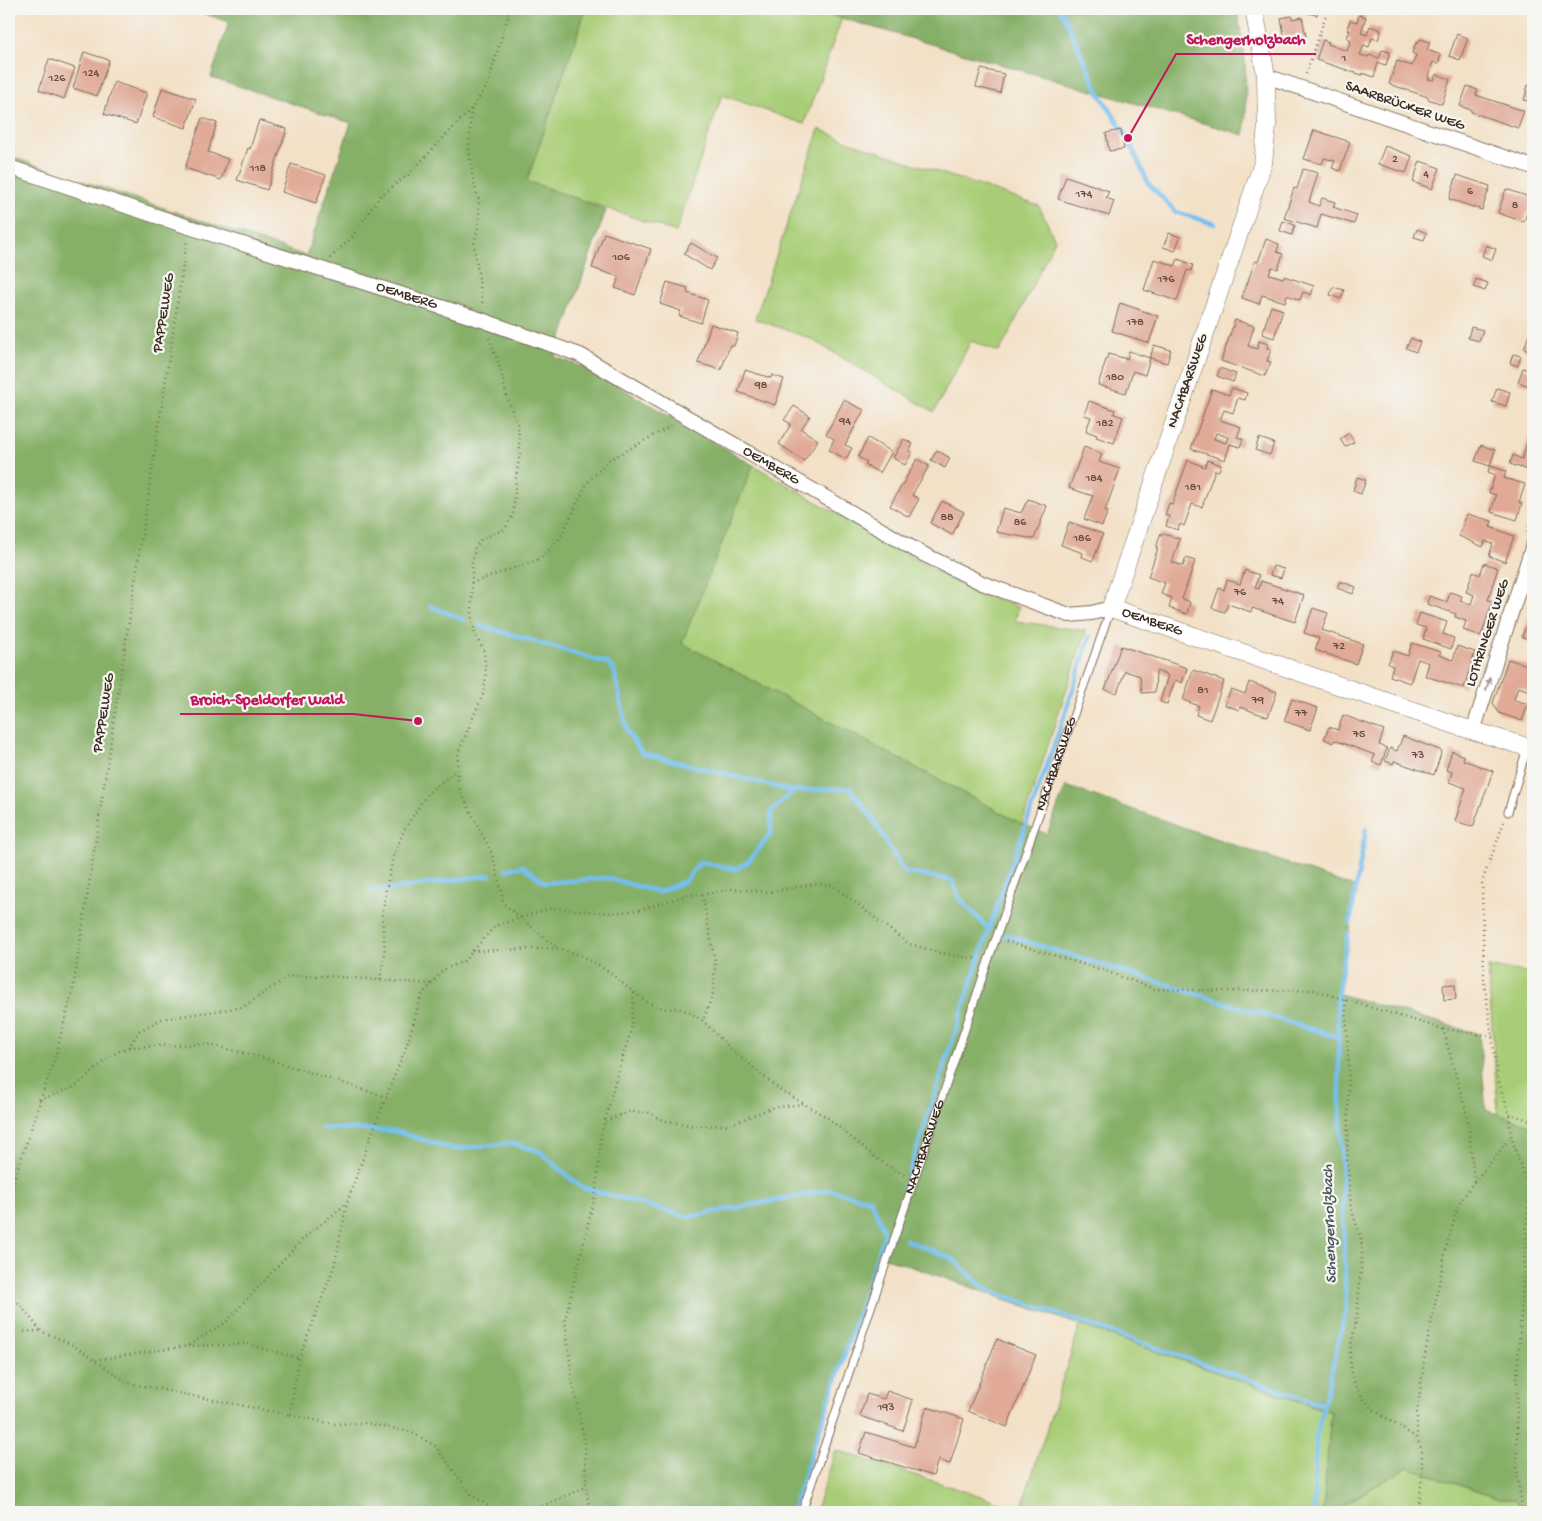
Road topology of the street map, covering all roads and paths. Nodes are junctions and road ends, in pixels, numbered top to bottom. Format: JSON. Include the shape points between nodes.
{"nodes":[{"id":1,"x":510,"y":9,"type":"edge"},
{"id":2,"x":1254,"y":9,"type":"edge"},
{"id":3,"x":1328,"y":9,"type":"edge"},
{"id":4,"x":1266,"y":76,"type":"junction"},
{"id":5,"x":1302,"y":88,"type":"junction"},
{"id":6,"x":471,"y":109,"type":"junction"},
{"id":7,"x":9,"y":167,"type":"edge"},
{"id":8,"x":1533,"y":167,"type":"edge"},
{"id":9,"x":189,"y":227,"type":"junction"},
{"id":10,"x":320,"y":268,"type":"junction"},
{"id":11,"x":482,"y":320,"type":"junction"},
{"id":12,"x":688,"y":417,"type":"junction"},
{"id":13,"x":1533,"y":545,"type":"edge"},
{"id":14,"x":471,"y":583,"type":"junction"},
{"id":15,"x":1111,"y":608,"type":"junction"},
{"id":16,"x":1473,"y":731,"type":"junction"},
{"id":17,"x":1530,"y":748,"type":"edge"},
{"id":18,"x":457,"y":770,"type":"junction"},
{"id":19,"x":1508,"y":812,"type":"joint"},
{"id":20,"x":702,"y":895,"type":"junction"},
{"id":21,"x":520,"y":917,"type":"junction"},
{"id":22,"x":996,"y":938,"type":"junction"},
{"id":23,"x":557,"y":948,"type":"junction"},
{"id":24,"x":472,"y":951,"type":"junction"},
{"id":25,"x":987,"y":964,"type":"junction"},
{"id":26,"x":380,"y":980,"type":"junction"},
{"id":27,"x":432,"y":984,"type":"junction"},
{"id":28,"x":634,"y":993,"type":"junction"},
{"id":29,"x":1345,"y":1000,"type":"junction"},
{"id":30,"x":704,"y":1021,"type":"junction"},
{"id":31,"x":1443,"y":1029,"type":"junction"},
{"id":32,"x":1492,"y":1036,"type":"junction"},
{"id":33,"x":129,"y":1047,"type":"junction"},
{"id":34,"x":386,"y":1097,"type":"junction"},
{"id":35,"x":39,"y":1100,"type":"junction"},
{"id":36,"x":804,"y":1104,"type":"junction"},
{"id":37,"x":1509,"y":1114,"type":"junction"},
{"id":38,"x":605,"y":1121,"type":"junction"},
{"id":39,"x":1533,"y":1121,"type":"edge"},
{"id":40,"x":1511,"y":1136,"type":"junction"},
{"id":41,"x":914,"y":1180,"type":"junction"},
{"id":42,"x":1474,"y":1182,"type":"junction"},
{"id":43,"x":9,"y":1195,"type":"edge"},
{"id":44,"x":347,"y":1203,"type":"junction"},
{"id":45,"x":9,"y":1299,"type":"edge"},
{"id":46,"x":41,"y":1331,"type":"junction"},
{"id":47,"x":9,"y":1332,"type":"edge"},
{"id":48,"x":187,"y":1346,"type":"junction"},
{"id":49,"x":298,"y":1358,"type":"junction"},
{"id":50,"x":94,"y":1360,"type":"junction"},
{"id":51,"x":290,"y":1415,"type":"junction"},
{"id":52,"x":1417,"y":1438,"type":"junction"},
{"id":53,"x":586,"y":1487,"type":"junction"},
{"id":54,"x":497,"y":1512,"type":"edge"},
{"id":55,"x":590,"y":1512,"type":"edge"},
{"id":56,"x":802,"y":1512,"type":"edge"},
{"id":57,"x":1418,"y":1512,"type":"edge"},
{"id":58,"x":1522,"y":1512,"type":"edge"}],
"edges":[{"from":1,"to":6,"type":"path","via":[[487,86]]},
{"from":2,"to":4,"type":"street","name":"NACHBARSWEG"},
{"from":3,"to":5,"type":"path"},
{"from":4,"to":5,"type":"street","name":"SAARBRÜCKER WEG"},
{"from":4,"to":15,"type":"street","name":"NACHBARSWEG","via":[[1267,126],[1263,163]]},
{"from":5,"to":8,"type":"street","name":"SAARBRÜCKER WEG"},
{"from":6,"to":10,"type":"path","via":[[408,174],[380,196],[352,237]]},
{"from":6,"to":11,"type":"path","via":[[470,150],[479,201],[474,245],[483,301]]},
{"from":7,"to":9,"type":"street","name":"OEMBERG"},
{"from":9,"to":10,"type":"street","name":"OEMBERG"},
{"from":9,"to":35,"type":"path","name":"PAPPELWEG","via":[[73,990],[55,1057]]},
{"from":10,"to":11,"type":"street","name":"OEMBERG"},
{"from":11,"to":12,"type":"street","name":"OEMBERG","via":[[580,355]]},
{"from":11,"to":14,"type":"path","via":[[518,425],[520,454],[512,515],[505,529],[481,539],[475,548]]},
{"from":12,"to":14,"type":"path","via":[[609,460],[588,482],[559,540],[540,559]]},
{"from":12,"to":15,"type":"street","name":"OEMBERG","via":[[921,553],[982,583],[1069,615]]},
{"from":16,"to":13,"type":"street","name":"LOTHRINGER WEG","one_way":true},
{"from":14,"to":18,"type":"path","via":[[474,635],[484,651],[486,675],[484,692],[458,753]]},
{"from":15,"to":16,"type":"street","name":"OEMBERG"},
{"from":15,"to":22,"type":"lane","name":"NACHBARSWEG"},
{"from":16,"to":17,"type":"street","name":"OEMBERG"},
{"from":17,"to":19,"type":"lane"},
{"from":18,"to":21,"type":"path","via":[[458,786],[492,854],[503,903]]},
{"from":18,"to":26,"type":"path","via":[[427,794],[404,830],[393,858],[382,918],[385,952]]},
{"from":19,"to":32,"type":"path","via":[[1482,882],[1484,980]]},
{"from":20,"to":21,"type":"path","via":[[687,895],[640,910],[611,913],[551,908]]},
{"from":20,"to":25,"type":"path","via":[[732,889],[769,892],[814,884],[832,885],[909,944],[979,959]]},
{"from":20,"to":30,"type":"path","via":[[715,961],[714,991]]},
{"from":21,"to":23,"type":"path"},
{"from":21,"to":24,"type":"path","via":[[496,926]]},
{"from":22,"to":25,"type":"lane","name":"NACHBARSWEG"},
{"from":22,"to":29,"type":"path","via":[[1154,989],[1313,990]]},
{"from":23,"to":24,"type":"path"},
{"from":23,"to":28,"type":"path","via":[[580,955],[608,971]]},
{"from":24,"to":27,"type":"path","via":[[464,961],[442,970]]},
{"from":25,"to":41,"type":"lane","name":"NACHBARSWEG"},
{"from":26,"to":27,"type":"path"},
{"from":26,"to":33,"type":"path","via":[[289,976],[243,1007],[162,1019],[140,1031]]},
{"from":27,"to":34,"type":"path","via":[[422,996]]},
{"from":28,"to":30,"type":"path","via":[[664,1009],[677,1008]]},
{"from":28,"to":38,"type":"path","via":[[631,1032]]},
{"from":29,"to":31,"type":"path"},
{"from":29,"to":52,"type":"path","via":[[1348,1070],[1346,1163],[1351,1208],[1361,1238],[1362,1258],[1357,1316],[1350,1350],[1353,1380],[1374,1410]]},
{"from":30,"to":36,"type":"path","via":[[745,1061],[780,1090]]},
{"from":31,"to":32,"type":"path"},
{"from":31,"to":42,"type":"path","via":[[1468,1119]]},
{"from":32,"to":37,"type":"path","via":[[1498,1079]]},
{"from":33,"to":34,"type":"path","via":[[207,1044],[267,1059]]},
{"from":33,"to":35,"type":"path","via":[[117,1052],[75,1087]]},
{"from":34,"to":44,"type":"path"},
{"from":35,"to":43,"type":"path","name":"PAPPELWEG"},
{"from":36,"to":38,"type":"path","via":[[771,1108],[729,1125],[694,1126],[663,1120],[648,1112],[628,1112]]},
{"from":36,"to":41,"type":"path","via":[[828,1118],[877,1159]]},
{"from":37,"to":39,"type":"path"},
{"from":37,"to":40,"type":"path"},
{"from":38,"to":53,"type":"path","via":[[596,1191],[565,1320],[584,1444]]},
{"from":40,"to":42,"type":"path"},
{"from":40,"to":58,"type":"path","via":[[1530,1190],[1517,1377],[1517,1474]]},
{"from":41,"to":56,"type":"lane","name":"NACHBARSWEG"},
{"from":42,"to":52,"type":"path","via":[[1458,1206],[1446,1249],[1425,1354]]},
{"from":44,"to":48,"type":"path","via":[[303,1239],[225,1323]]},
{"from":44,"to":49,"type":"path","via":[[334,1266]]},
{"from":45,"to":46,"type":"path","via":[[17,1301]]},
{"from":46,"to":47,"type":"path"},
{"from":46,"to":50,"type":"path"},
{"from":48,"to":49,"type":"path","via":[[247,1344]]},
{"from":48,"to":50,"type":"path"},
{"from":49,"to":51,"type":"path"},
{"from":50,"to":51,"type":"path","via":[[128,1383]]},
{"from":51,"to":54,"type":"path","via":[[333,1424],[366,1423],[411,1432],[435,1446],[472,1495]]},
{"from":52,"to":57,"type":"path","via":[[1422,1451]]},
{"from":53,"to":54,"type":"path","via":[[545,1504]]},
{"from":53,"to":55,"type":"path"}]}
